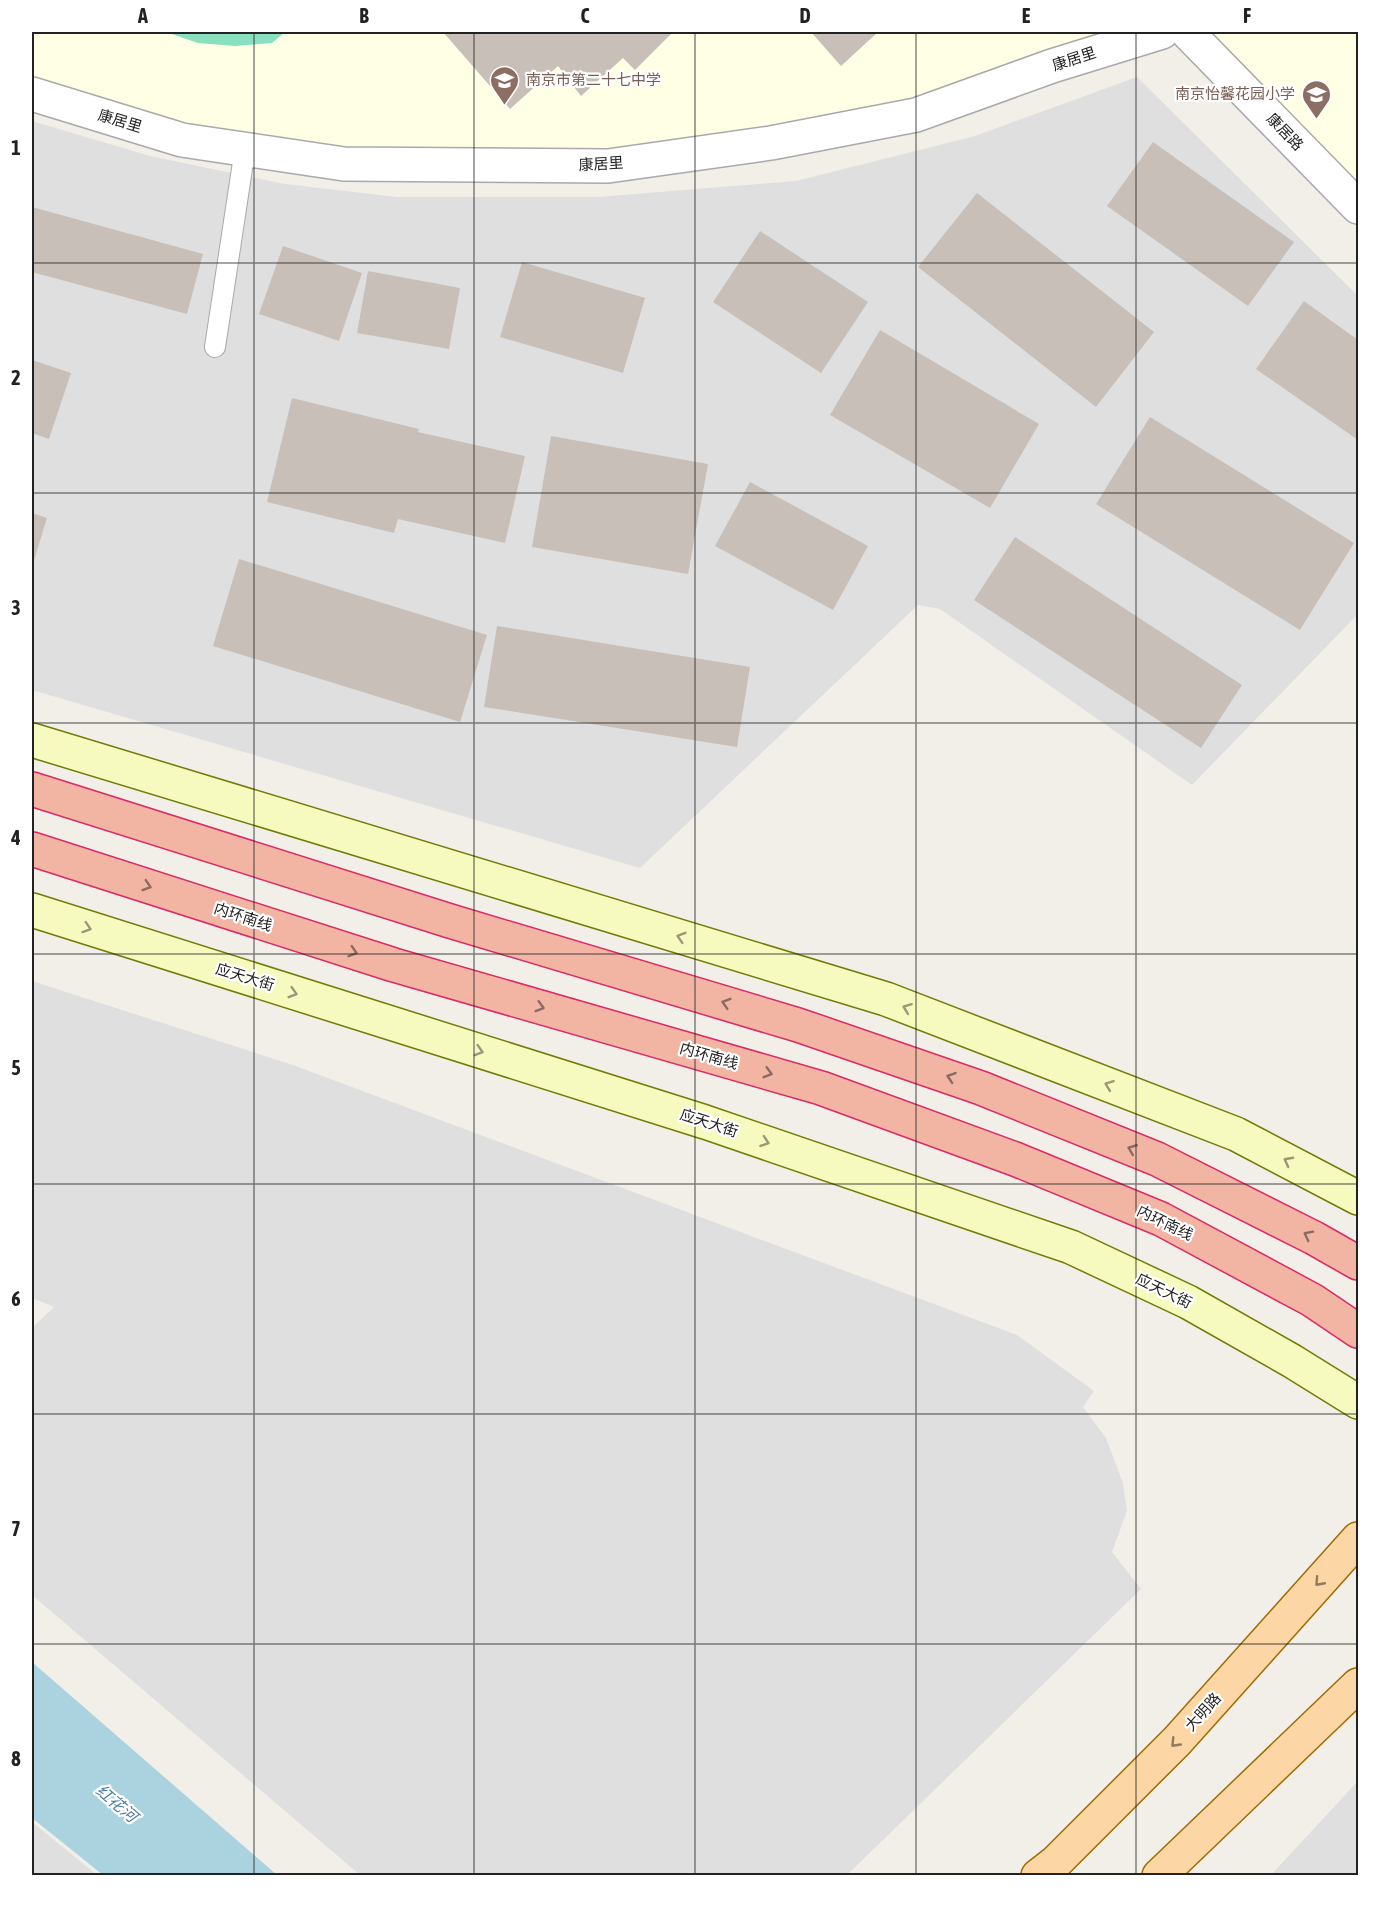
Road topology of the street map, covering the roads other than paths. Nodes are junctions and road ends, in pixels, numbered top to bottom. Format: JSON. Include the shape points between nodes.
{"nodes":[{"id":1,"x":1162,"y":32,"type":"edge"},
{"id":2,"x":1187,"y":32,"type":"edge"},
{"id":3,"x":32,"y":94,"type":"edge"},
{"id":4,"x":245,"y":149,"type":"junction"},
{"id":5,"x":1359,"y":207,"type":"edge"},
{"id":6,"x":215,"y":347,"type":"dead end"},
{"id":7,"x":32,"y":740,"type":"edge"},
{"id":8,"x":32,"y":789,"type":"edge"},
{"id":9,"x":32,"y":849,"type":"edge"},
{"id":10,"x":32,"y":910,"type":"edge"},
{"id":11,"x":1359,"y":1198,"type":"edge"},
{"id":12,"x":1359,"y":1263,"type":"edge"},
{"id":13,"x":1359,"y":1331,"type":"edge"},
{"id":14,"x":1359,"y":1402,"type":"edge"},
{"id":15,"x":1359,"y":1539,"type":"edge"},
{"id":16,"x":1359,"y":1684,"type":"edge"},
{"id":17,"x":1038,"y":1875,"type":"edge"},
{"id":18,"x":1159,"y":1875,"type":"edge"}],
"edges":[{"from":1,"to":4,"type":"street","name":"康居里","via":[[915,115],[771,143],[608,166],[344,164]]},
{"from":2,"to":5,"type":"street","name":"康居路"},
{"from":3,"to":4,"type":"street","name":"康居里","via":[[182,140]]},
{"from":4,"to":6,"type":"lane"},
{"from":11,"to":7,"type":"main road","one_way":true,"via":[[1236,1134],[886,999]]},
{"from":12,"to":8,"type":"highway","one_way":true,"via":[[1157,1159],[981,1088],[798,1024],[450,921]]},
{"from":9,"to":13,"type":"highway","name":"内环南线","one_way":true,"via":[[394,965],[820,1088],[983,1147],[1161,1219],[1312,1300]]},
{"from":10,"to":14,"type":"main road","name":"应天大街","one_way":true,"via":[[705,1122],[1071,1247],[1188,1302]]},
{"from":15,"to":17,"type":"main road","name":"大明路","one_way":true,"via":[[1177,1741],[1056,1862]]},
{"from":16,"to":18,"type":"main road"}]}
